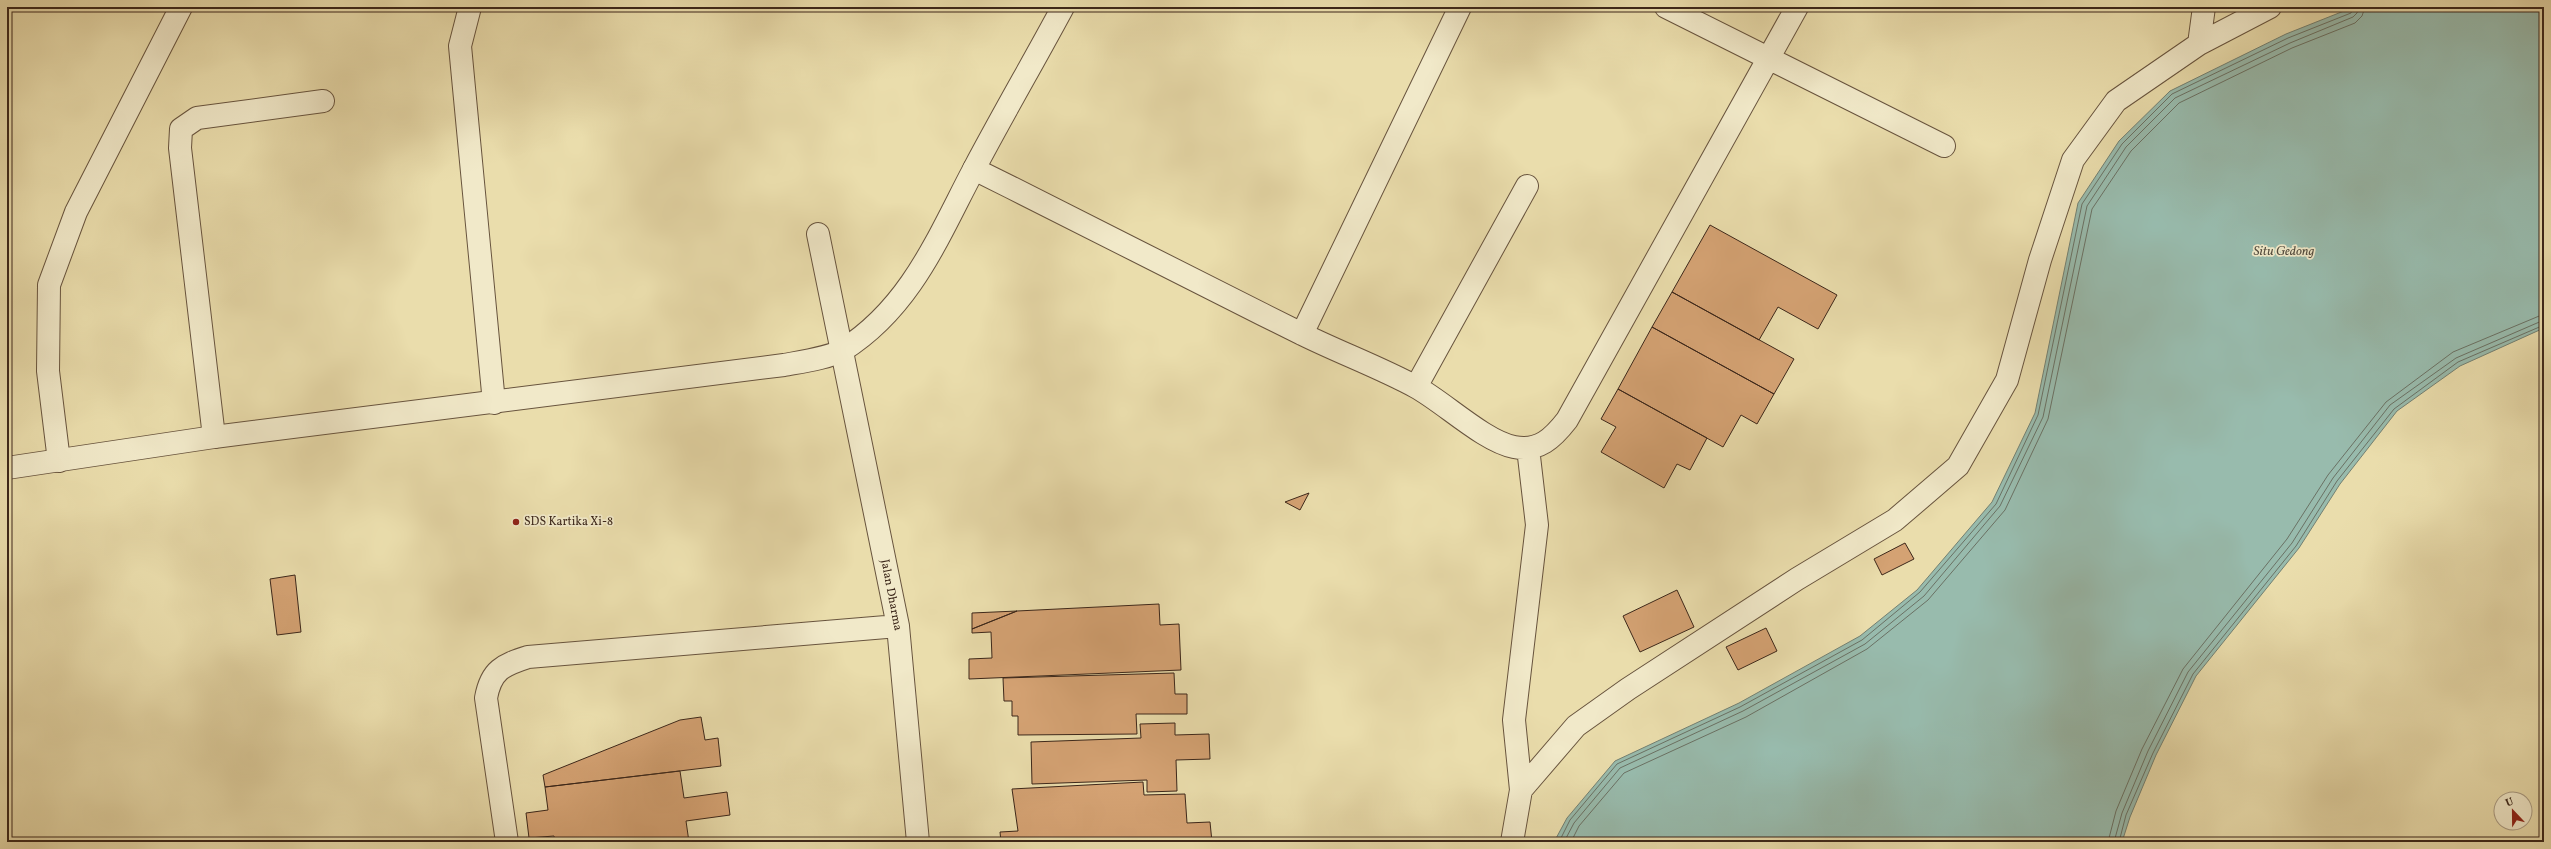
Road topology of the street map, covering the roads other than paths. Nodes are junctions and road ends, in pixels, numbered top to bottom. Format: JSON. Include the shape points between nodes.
{"nodes":[{"id":1,"x":181,"y":7,"type":"edge"},
{"id":2,"x":470,"y":7,"type":"edge"},
{"id":3,"x":1063,"y":7,"type":"edge"},
{"id":4,"x":1460,"y":7,"type":"edge"},
{"id":5,"x":1666,"y":7,"type":"edge"},
{"id":6,"x":1797,"y":7,"type":"edge"},
{"id":7,"x":2204,"y":7,"type":"edge"},
{"id":8,"x":2270,"y":7,"type":"edge"},
{"id":9,"x":2199,"y":44,"type":"junction"},
{"id":10,"x":1768,"y":60,"type":"junction"},
{"id":11,"x":323,"y":101,"type":"dead end"},
{"id":12,"x":1944,"y":146,"type":"dead end"},
{"id":13,"x":974,"y":168,"type":"junction"},
{"id":14,"x":1527,"y":186,"type":"dead end"},
{"id":15,"x":818,"y":234,"type":"dead end"},
{"id":16,"x":1302,"y":334,"type":"junction"},
{"id":17,"x":841,"y":351,"type":"junction"},
{"id":18,"x":1416,"y":387,"type":"junction"},
{"id":19,"x":494,"y":403,"type":"junction"},
{"id":20,"x":214,"y":437,"type":"junction"},
{"id":21,"x":1528,"y":448,"type":"junction"},
{"id":22,"x":59,"y":461,"type":"junction"},
{"id":23,"x":7,"y":468,"type":"edge"},
{"id":24,"x":898,"y":626,"type":"junction"},
{"id":25,"x":1520,"y":790,"type":"junction"},
{"id":26,"x":507,"y":842,"type":"edge"},
{"id":27,"x":918,"y":842,"type":"edge"},
{"id":28,"x":1512,"y":842,"type":"edge"}],
"edges":[{"from":1,"to":22,"type":"street","via":[[76,212],[49,285],[48,371]]},
{"from":2,"to":19,"type":"street","via":[[460,46]]},
{"from":3,"to":13,"type":"street"},
{"from":4,"to":16,"type":"street"},
{"from":5,"to":10,"type":"street"},
{"from":6,"to":10,"type":"street"},
{"from":7,"to":9,"type":"street"},
{"from":8,"to":9,"type":"street"},
{"from":9,"to":25,"type":"street","via":[[2116,101],[2073,160],[2040,260],[2007,380],[1958,466],[1895,520],[1758,604],[1576,726]]},
{"from":10,"to":12,"type":"street"},
{"from":10,"to":21,"type":"street","via":[[1567,420],[1553,437],[1541,445]]},
{"from":11,"to":20,"type":"street","via":[[197,118],[181,129],[180,148]]},
{"from":13,"to":16,"type":"street"},
{"from":13,"to":17,"type":"street","via":[[934,249],[905,294],[883,319]]},
{"from":14,"to":18,"type":"street"},
{"from":15,"to":17,"type":"street","name":"Jalan Dharma"},
{"from":16,"to":18,"type":"street"},
{"from":17,"to":19,"type":"street","via":[[784,365]]},
{"from":17,"to":24,"type":"street","name":"Jalan Dharma"},
{"from":18,"to":21,"type":"street","via":[[1495,439],[1513,447]]},
{"from":19,"to":20,"type":"street"},
{"from":20,"to":22,"type":"street"},
{"from":21,"to":25,"type":"street","via":[[1537,525],[1514,720]]},
{"from":22,"to":23,"type":"street"},
{"from":24,"to":26,"type":"street","via":[[528,657],[508,663],[496,672],[488,684],[486,698]]},
{"from":24,"to":27,"type":"street","name":"Jalan Dharma"},
{"from":25,"to":28,"type":"street"}]}
